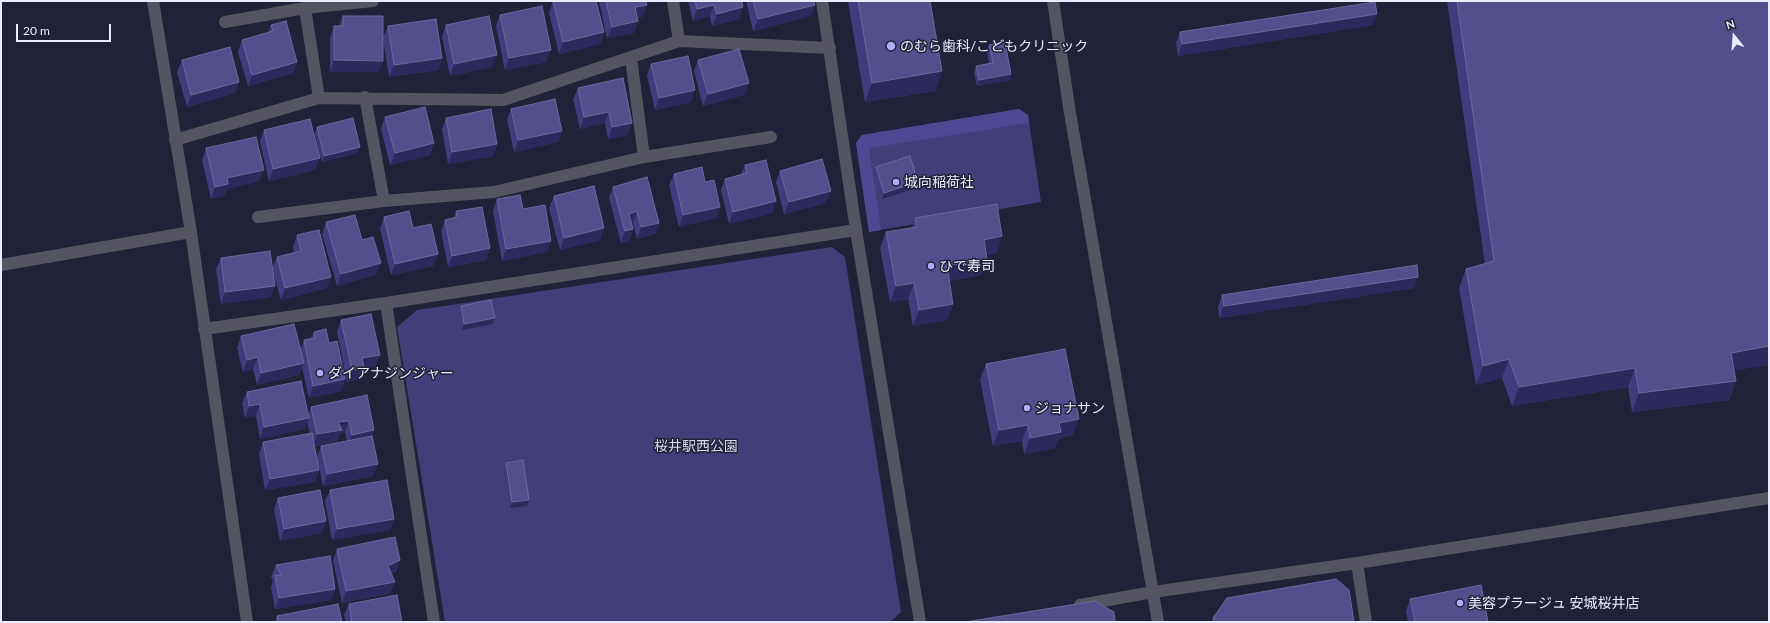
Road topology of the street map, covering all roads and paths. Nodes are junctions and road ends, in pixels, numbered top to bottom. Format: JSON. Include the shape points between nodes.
{"nodes":[{"id":1,"x":153,"y":1,"type":"edge"},
{"id":2,"x":373,"y":1,"type":"edge"},
{"id":3,"x":673,"y":1,"type":"edge"},
{"id":4,"x":822,"y":1,"type":"edge"},
{"id":5,"x":1053,"y":1,"type":"edge"},
{"id":6,"x":305,"y":8,"type":"junction"},
{"id":7,"x":225,"y":22,"type":"dead end"},
{"id":8,"x":679,"y":41,"type":"junction"},
{"id":9,"x":830,"y":48,"type":"junction"},
{"id":10,"x":631,"y":58,"type":"junction"},
{"id":11,"x":365,"y":97,"type":"junction"},
{"id":12,"x":319,"y":98,"type":"junction"},
{"id":13,"x":771,"y":138,"type":"dead end"},
{"id":14,"x":175,"y":140,"type":"junction"},
{"id":15,"x":644,"y":157,"type":"junction"},
{"id":16,"x":384,"y":201,"type":"junction"},
{"id":17,"x":258,"y":217,"type":"dead end"},
{"id":18,"x":856,"y":230,"type":"junction"},
{"id":19,"x":191,"y":232,"type":"junction"},
{"id":20,"x":1,"y":265,"type":"edge"},
{"id":21,"x":386,"y":303,"type":"junction"},
{"id":22,"x":204,"y":329,"type":"junction"},
{"id":23,"x":1769,"y":498,"type":"edge"},
{"id":24,"x":1357,"y":563,"type":"junction"},
{"id":25,"x":1153,"y":592,"type":"junction"},
{"id":26,"x":1067,"y":607,"type":"edge"},
{"id":27,"x":246,"y":622,"type":"edge"},
{"id":28,"x":434,"y":622,"type":"edge"},
{"id":29,"x":920,"y":622,"type":"edge"},
{"id":30,"x":1158,"y":622,"type":"edge"},
{"id":31,"x":1366,"y":622,"type":"edge"}],
"edges":[{"from":1,"to":14,"type":"street"},
{"from":2,"to":6,"type":"street"},
{"from":3,"to":8,"type":"street"},
{"from":4,"to":9,"type":"street"},
{"from":5,"to":25,"type":"street"},
{"from":6,"to":7,"type":"street"},
{"from":6,"to":12,"type":"street"},
{"from":8,"to":9,"type":"street"},
{"from":8,"to":10,"type":"street"},
{"from":9,"to":18,"type":"street"},
{"from":10,"to":11,"type":"street","via":[[503,100]]},
{"from":10,"to":15,"type":"street"},
{"from":11,"to":12,"type":"street"},
{"from":11,"to":16,"type":"street"},
{"from":12,"to":14,"type":"street"},
{"from":13,"to":15,"type":"street"},
{"from":14,"to":19,"type":"street"},
{"from":15,"to":16,"type":"street","via":[[494,192]]},
{"from":16,"to":17,"type":"street"},
{"from":18,"to":21,"type":"street"},
{"from":18,"to":29,"type":"street"},
{"from":19,"to":20,"type":"street"},
{"from":19,"to":22,"type":"street"},
{"from":21,"to":22,"type":"street"},
{"from":21,"to":28,"type":"street"},
{"from":22,"to":27,"type":"street"},
{"from":23,"to":24,"type":"street"},
{"from":24,"to":25,"type":"street"},
{"from":24,"to":31,"type":"street"},
{"from":25,"to":26,"type":"street"},
{"from":25,"to":30,"type":"street"}]}
